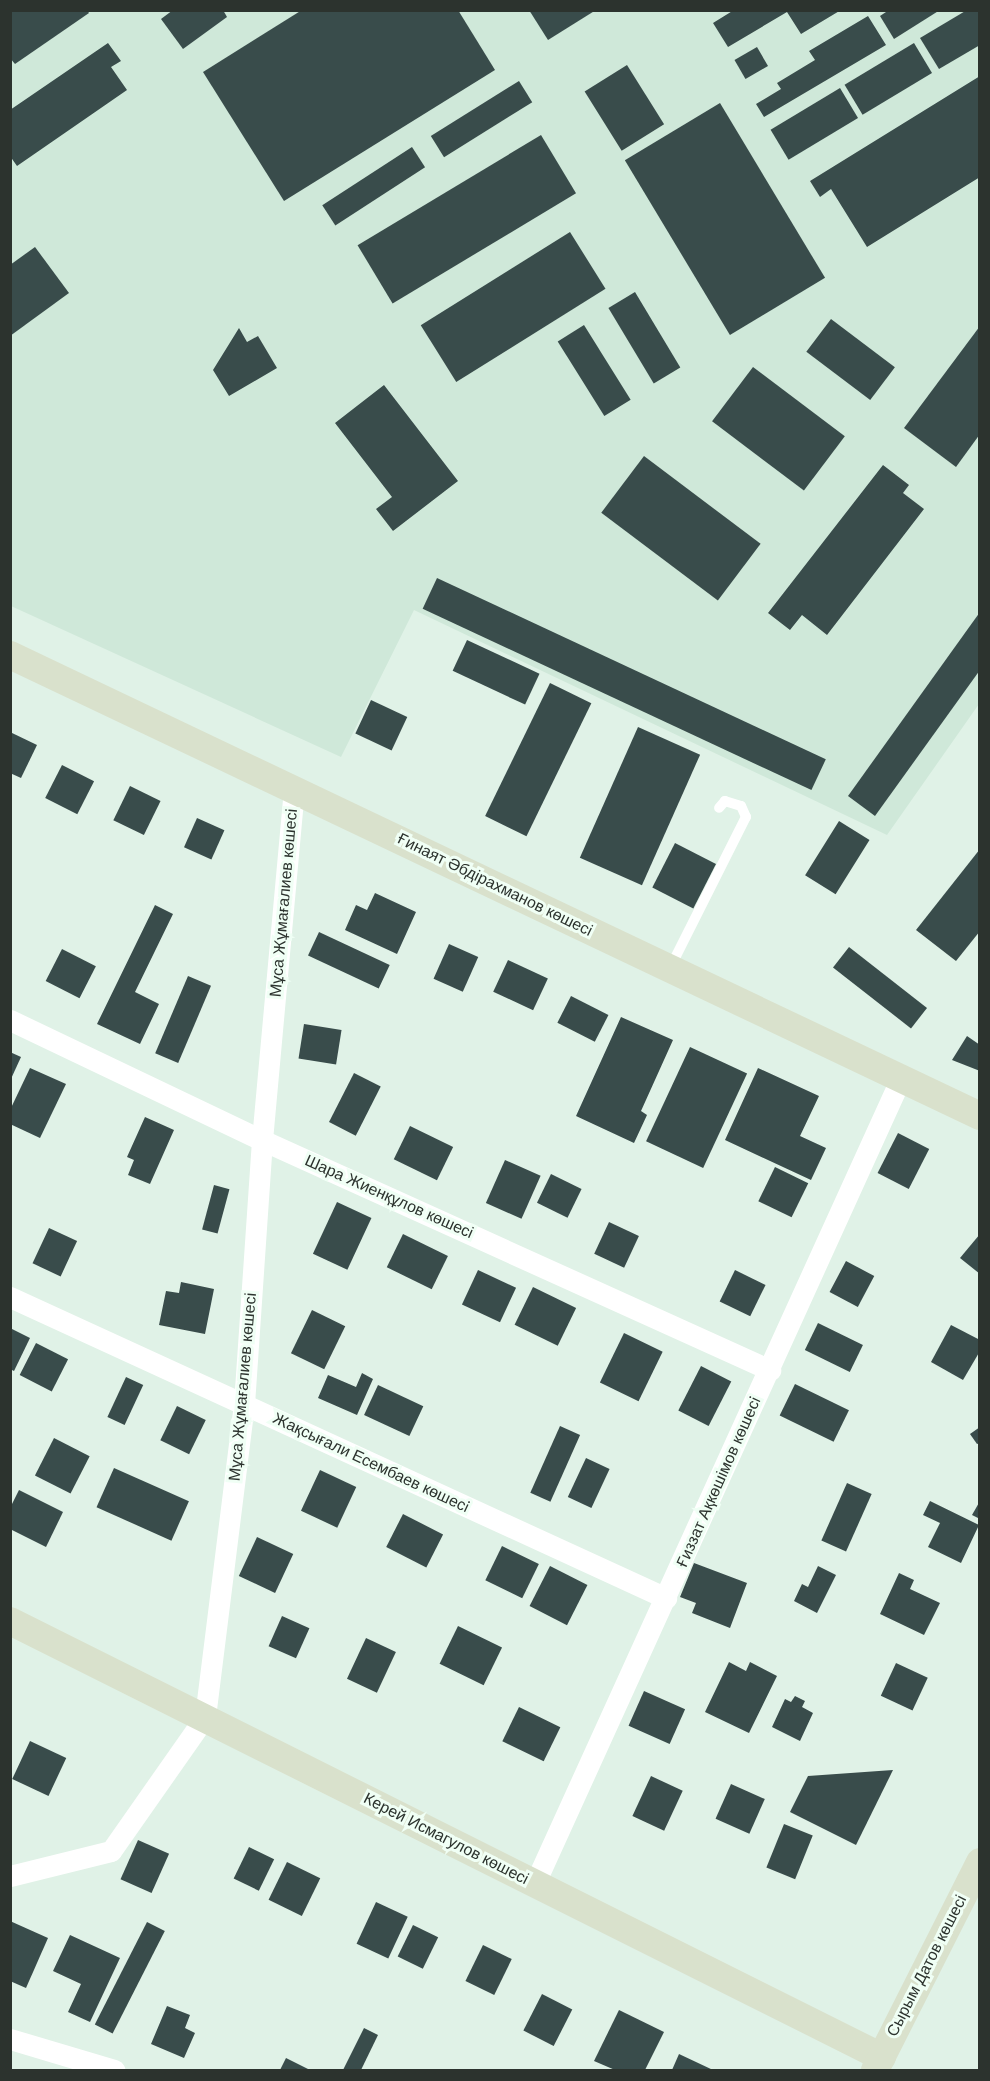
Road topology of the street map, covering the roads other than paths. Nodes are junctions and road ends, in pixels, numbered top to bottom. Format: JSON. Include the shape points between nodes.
{"nodes":[{"id":1,"x":10,"y":655,"type":"edge"},
{"id":2,"x":294,"y":789,"type":"junction"},
{"id":3,"x":719,"y":808,"type":"dead end"},
{"id":4,"x":669,"y":969,"type":"junction"},
{"id":5,"x":10,"y":1020,"type":"edge"},
{"id":6,"x":900,"y":1080,"type":"junction"},
{"id":7,"x":980,"y":1116,"type":"edge"},
{"id":8,"x":262,"y":1140,"type":"junction"},
{"id":9,"x":10,"y":1297,"type":"edge"},
{"id":10,"x":770,"y":1370,"type":"junction"},
{"id":11,"x":244,"y":1404,"type":"junction"},
{"id":12,"x":666,"y":1598,"type":"junction"},
{"id":13,"x":10,"y":1621,"type":"edge"},
{"id":14,"x":205,"y":1717,"type":"junction"},
{"id":15,"x":980,"y":1862,"type":"edge"},
{"id":16,"x":10,"y":1876,"type":"edge"},
{"id":17,"x":535,"y":1883,"type":"junction"},
{"id":18,"x":10,"y":2039,"type":"edge"},
{"id":19,"x":879,"y":2064,"type":"edge"},
{"id":20,"x":114,"y":2070,"type":"edge"}],
"edges":[{"from":1,"to":2,"type":"street","name":"Ғинаят Әбдірахманов көшесі"},
{"from":2,"to":4,"type":"street","name":"Ғинаят Әбдірахманов көшесі"},
{"from":2,"to":8,"type":"street","name":"Мұса Жұмағалиев көшесі"},
{"from":3,"to":4,"type":"lane","via":[[725,801],[741,806],[746,817]]},
{"from":4,"to":6,"type":"street","name":"Ғинаят Әбдірахманов көшесі"},
{"from":5,"to":8,"type":"street","name":"Шара Жиенқұлов көшесі"},
{"from":6,"to":7,"type":"street","name":"Ғинаят Әбдірахманов көшесі"},
{"from":6,"to":10,"type":"street","name":"Ғиззат Ақкөшімов көшесi"},
{"from":8,"to":10,"type":"street","name":"Шара Жиенқұлов көшесі"},
{"from":8,"to":11,"type":"street","name":"Мұса Жұмағалиев көшесі"},
{"from":9,"to":11,"type":"street","name":"Жақсығали Есембаев көшесi"},
{"from":10,"to":12,"type":"street","name":"Ғиззат Ақкөшімов көшесi"},
{"from":11,"to":12,"type":"street","name":"Жақсығали Есембаев көшесi"},
{"from":11,"to":14,"type":"street","name":"Мұса Жұмағалиев көшесі"},
{"from":12,"to":17,"type":"street","name":"Ғиззат Ақкөшімов көшесi"},
{"from":13,"to":14,"type":"street","name":"Керей Исмагулов көшесі"},
{"from":14,"to":16,"type":"street","name":"Мұса Жұмағалиев көшесі","via":[[111,1851]]},
{"from":14,"to":17,"type":"street","name":"Керей Исмагулов көшесі"},
{"from":15,"to":19,"type":"street","name":"Сырым Датов көшесі"},
{"from":17,"to":19,"type":"street","name":"Керей Исмагулов көшесі"},
{"from":18,"to":20,"type":"street"}]}
